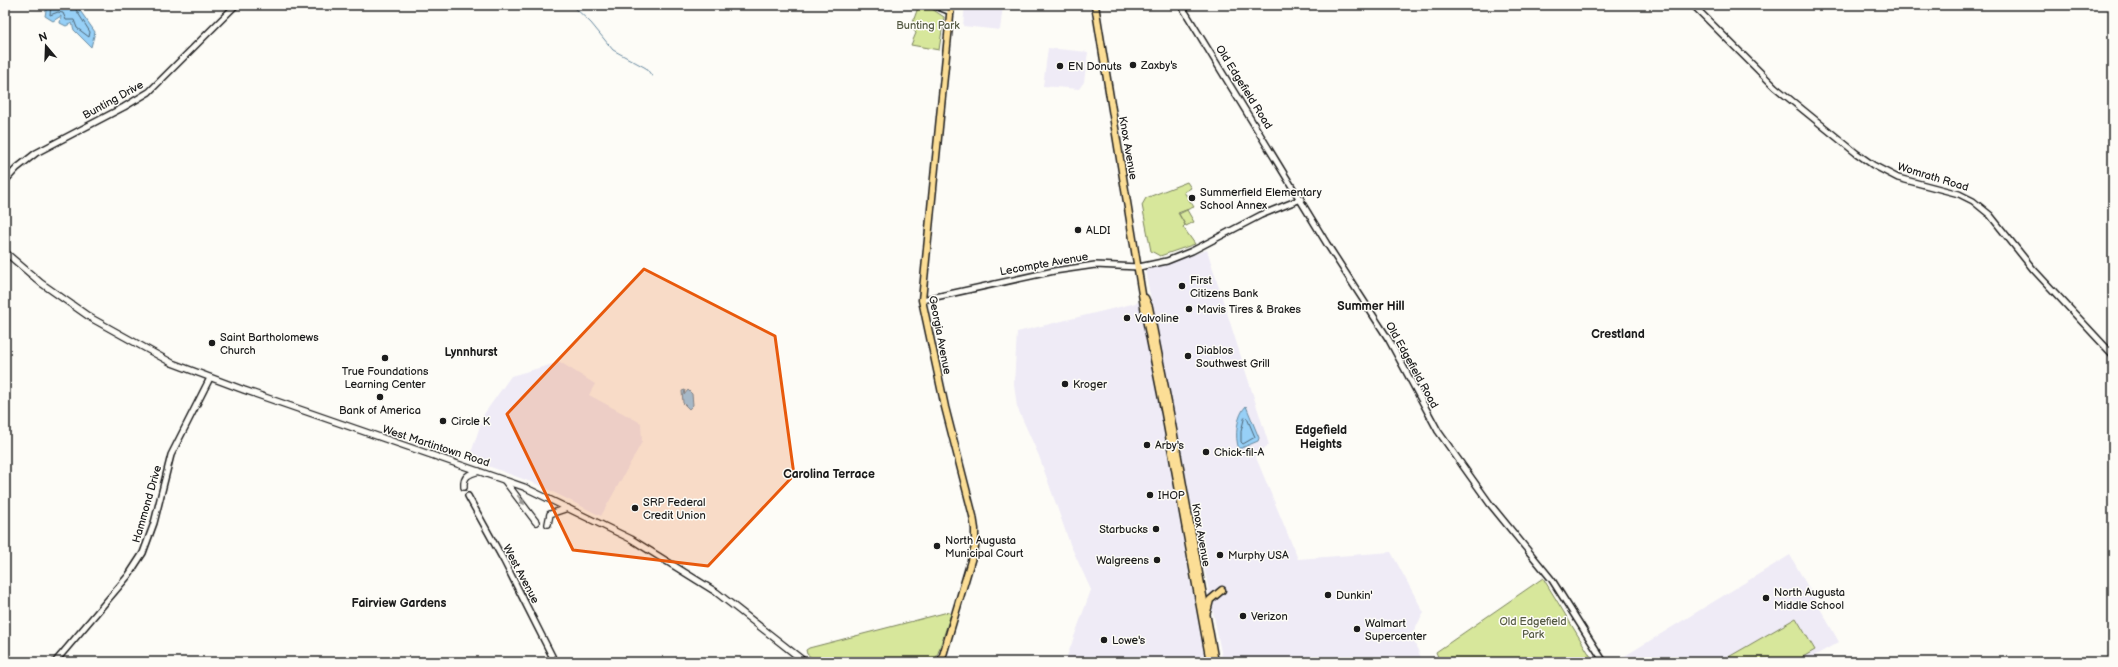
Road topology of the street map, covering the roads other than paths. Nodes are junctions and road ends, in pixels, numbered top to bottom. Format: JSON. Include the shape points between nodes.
{"nodes":[{"id":1,"x":236,"y":5,"type":"edge"},
{"id":2,"x":933,"y":5,"type":"edge"},
{"id":3,"x":951,"y":5,"type":"edge"},
{"id":4,"x":1095,"y":5,"type":"edge"},
{"id":5,"x":1181,"y":5,"type":"edge"},
{"id":6,"x":1693,"y":5,"type":"edge"},
{"id":7,"x":950,"y":12,"type":"junction"},
{"id":8,"x":5,"y":181,"type":"edge"},
{"id":9,"x":1301,"y":199,"type":"junction"},
{"id":10,"x":5,"y":252,"type":"edge"},
{"id":11,"x":1139,"y":267,"type":"junction"},
{"id":12,"x":1143,"y":294,"type":"junction"},
{"id":13,"x":922,"y":300,"type":"junction"},
{"id":14,"x":2113,"y":355,"type":"edge"},
{"id":15,"x":210,"y":378,"type":"junction"},
{"id":16,"x":480,"y":471,"type":"junction"},
{"id":17,"x":503,"y":479,"type":"junction"},
{"id":18,"x":464,"y":487,"type":"dead end"},
{"id":19,"x":468,"y":496,"type":"dead end"},
{"id":20,"x":568,"y":508,"type":"junction"},
{"id":21,"x":536,"y":522,"type":"dead end"},
{"id":22,"x":548,"y":524,"type":"dead end"},
{"id":23,"x":1222,"y":590,"type":"dead end"},
{"id":24,"x":1206,"y":618,"type":"junction"},
{"id":25,"x":55,"y":662,"type":"edge"},
{"id":26,"x":555,"y":662,"type":"edge"},
{"id":27,"x":805,"y":662,"type":"edge"},
{"id":28,"x":941,"y":662,"type":"edge"},
{"id":29,"x":1210,"y":662,"type":"edge"},
{"id":30,"x":1214,"y":662,"type":"edge"},
{"id":31,"x":1604,"y":662,"type":"edge"}],
"edges":[{"from":1,"to":8,"type":"street","name":"Bunting Drive","via":[[149,92],[36,153]]},
{"from":2,"to":7,"type":"street"},
{"from":3,"to":7,"type":"main road","name":"Georgia Avenue"},
{"from":4,"to":11,"type":"main road","name":"Knox Avenue"},
{"from":5,"to":9,"type":"street","name":"Old Edgefield Road"},
{"from":6,"to":14,"type":"street","name":"Womrath Road","via":[[1776,87],[1856,154],[1898,178],[1959,194],[1973,201],[1990,215],[2059,298]]},
{"from":7,"to":13,"type":"main road","name":"Georgia Avenue"},
{"from":9,"to":11,"type":"street","name":"Lecompte Avenue","via":[[1192,251],[1167,261]]},
{"from":9,"to":31,"type":"street","name":"Old Edgefield Road","via":[[1389,340],[1438,431],[1490,504],[1552,580]]},
{"from":10,"to":15,"type":"main road","name":"West Martintown Road","via":[[62,298],[111,331],[172,363]]},
{"from":11,"to":12,"type":"main road","name":"Knox Avenue"},
{"from":11,"to":13,"type":"street","name":"Lecompte Avenue","via":[[1095,265],[1054,271]]},
{"from":12,"to":24,"type":"main road","name":"Knox Avenue","via":[[1149,307],[1170,413]]},
{"from":12,"to":29,"type":"main road","name":"Knox Avenue"},
{"from":13,"to":28,"type":"main road","name":"Georgia Avenue","via":[[976,536],[975,548]]},
{"from":15,"to":16,"type":"main road","name":"West Martintown Road"},
{"from":15,"to":25,"type":"street","name":"Hammond Drive","via":[[171,455],[154,522],[143,553],[128,576]]},
{"from":16,"to":17,"type":"main road","name":"West Martintown Road"},
{"from":16,"to":18,"type":"main road","via":[[466,476],[463,480]]},
{"from":17,"to":20,"type":"main road","name":"West Martintown Road"},
{"from":17,"to":21,"type":"main road","one_way":true},
{"from":19,"to":26,"type":"street","name":"West Avenue"},
{"from":20,"to":22,"type":"main road","via":[[550,514]]},
{"from":20,"to":27,"type":"main road","name":"West Martintown Road","via":[[631,539],[708,587]]},
{"from":23,"to":24,"type":"main road","via":[[1210,600]]},
{"from":24,"to":30,"type":"main road","name":"Knox Avenue"}]}
